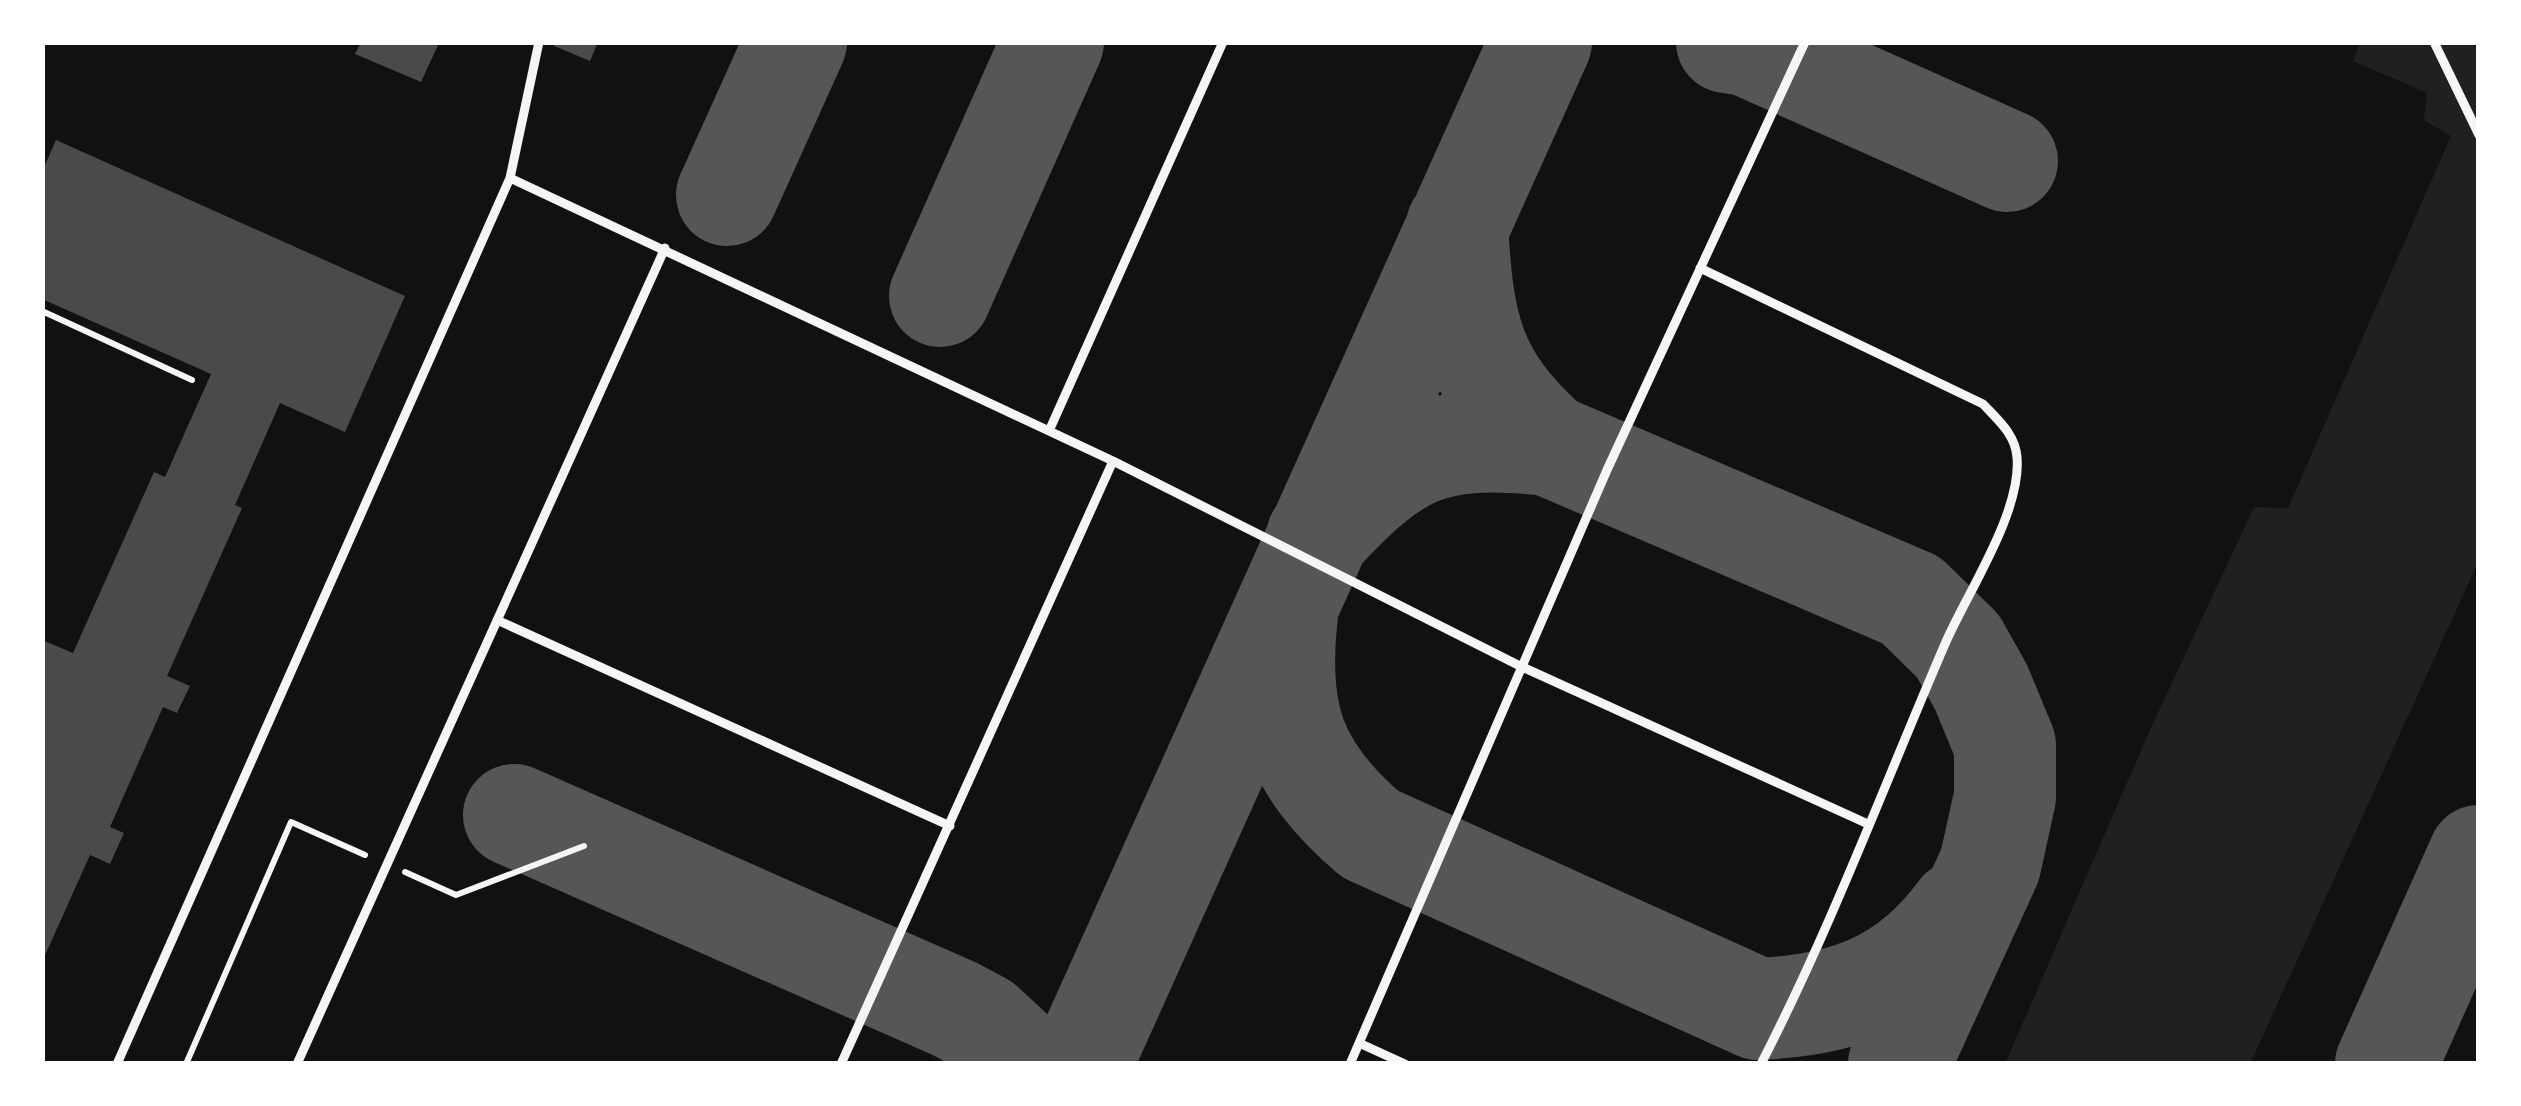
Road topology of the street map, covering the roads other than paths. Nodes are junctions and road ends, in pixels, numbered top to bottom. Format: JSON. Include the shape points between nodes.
{"nodes":[{"id":1,"x":539,"y":42,"type":"edge"},
{"id":2,"x":1222,"y":42,"type":"edge"},
{"id":3,"x":1804,"y":42,"type":"edge"},
{"id":4,"x":2434,"y":42,"type":"edge"},
{"id":5,"x":2479,"y":135,"type":"edge"},
{"id":6,"x":510,"y":178,"type":"junction"},
{"id":7,"x":664,"y":248,"type":"junction"},
{"id":8,"x":1700,"y":268,"type":"junction"},
{"id":9,"x":1049,"y":431,"type":"junction"},
{"id":10,"x":1113,"y":461,"type":"junction"},
{"id":11,"x":497,"y":620,"type":"junction"},
{"id":12,"x":1520,"y":666,"type":"junction"},
{"id":13,"x":1868,"y":824,"type":"junction"},
{"id":14,"x":950,"y":826,"type":"junction"},
{"id":15,"x":1359,"y":1043,"type":"junction"},
{"id":16,"x":117,"y":1064,"type":"edge"},
{"id":17,"x":297,"y":1064,"type":"edge"},
{"id":18,"x":841,"y":1064,"type":"edge"},
{"id":19,"x":1349,"y":1064,"type":"edge"},
{"id":20,"x":1405,"y":1064,"type":"edge"},
{"id":21,"x":1762,"y":1064,"type":"edge"}],
"edges":[{"from":1,"to":6,"type":"lane"},
{"from":2,"to":9,"type":"lane"},
{"from":3,"to":8,"type":"lane"},
{"from":4,"to":5,"type":"lane"},
{"from":6,"to":7,"type":"lane"},
{"from":6,"to":16,"type":"lane"},
{"from":7,"to":9,"type":"lane"},
{"from":7,"to":11,"type":"lane"},
{"from":8,"to":12,"type":"lane"},
{"from":8,"to":13,"type":"lane","via":[[1983,404],[2009,431],[2018,455],[2002,524]]},
{"from":9,"to":10,"type":"lane"},
{"from":10,"to":12,"type":"lane"},
{"from":10,"to":14,"type":"lane"},
{"from":11,"to":14,"type":"lane"},
{"from":11,"to":17,"type":"lane"},
{"from":12,"to":13,"type":"lane"},
{"from":12,"to":15,"type":"lane"},
{"from":13,"to":21,"type":"lane"},
{"from":14,"to":18,"type":"lane"},
{"from":15,"to":19,"type":"lane"},
{"from":15,"to":20,"type":"lane"}]}
